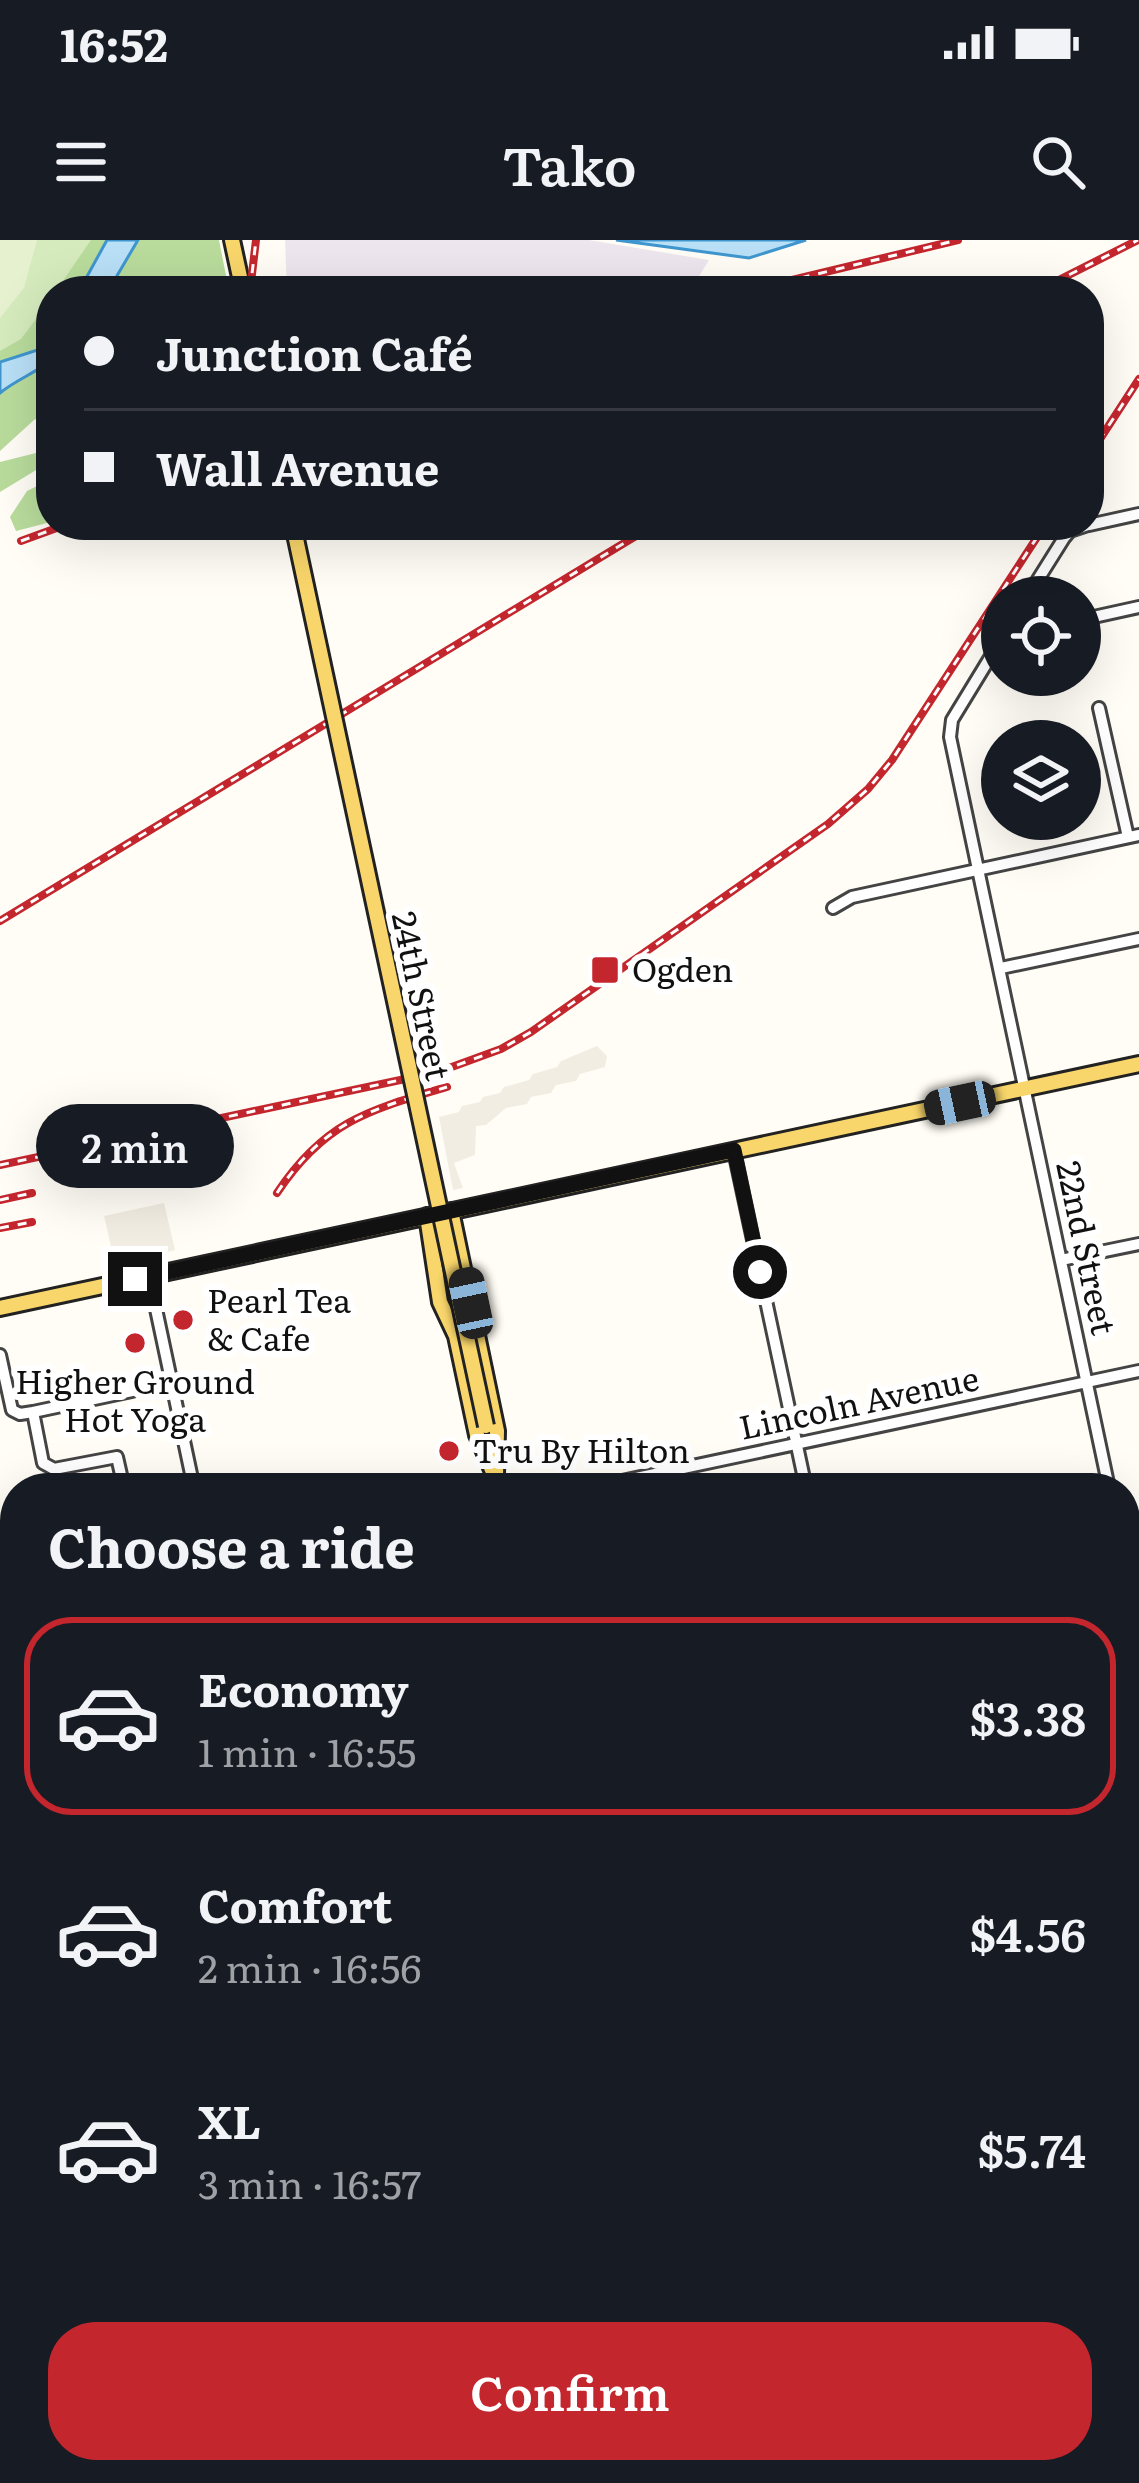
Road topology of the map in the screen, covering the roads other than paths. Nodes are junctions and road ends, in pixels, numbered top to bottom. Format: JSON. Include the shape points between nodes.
{"nodes":[{"id":1,"x":232,"y":240,"type":"edge"},
{"id":2,"x":240,"y":276,"type":"edge"},
{"id":3,"x":1139,"y":514,"type":"edge"},
{"id":4,"x":1104,"y":522,"type":"edge"},
{"id":5,"x":296,"y":540,"type":"edge"},
{"id":6,"x":1063,"y":540,"type":"edge"},
{"id":7,"x":1041,"y":576,"type":"edge"},
{"id":8,"x":1139,"y":607,"type":"edge"},
{"id":9,"x":1101,"y":615,"type":"edge"},
{"id":10,"x":981,"y":672,"type":"edge"},
{"id":11,"x":1099,"y":708,"type":"dead end"},
{"id":12,"x":1134,"y":836,"type":"edge"},
{"id":13,"x":979,"y":868,"type":"junction"},
{"id":14,"x":833,"y":908,"type":"dead end"},
{"id":15,"x":1139,"y":939,"type":"edge"},
{"id":16,"x":1001,"y":968,"type":"junction"},
{"id":17,"x":1139,"y":1064,"type":"edge"},
{"id":18,"x":1026,"y":1088,"type":"junction"},
{"id":19,"x":734,"y":1150,"type":"junction"},
{"id":20,"x":451,"y":1211,"type":"junction"},
{"id":21,"x":427,"y":1216,"type":"junction"},
{"id":22,"x":1139,"y":1244,"type":"edge"},
{"id":23,"x":1060,"y":1260,"type":"junction"},
{"id":24,"x":148,"y":1276,"type":"junction"},
{"id":25,"x":0,"y":1307,"type":"edge"},
{"id":26,"x":0,"y":1355,"type":"edge"},
{"id":27,"x":1139,"y":1371,"type":"edge"},
{"id":28,"x":1087,"y":1382,"type":"junction"},
{"id":29,"x":132,"y":1391,"type":"dead end"},
{"id":30,"x":33,"y":1412,"type":"junction"},
{"id":31,"x":797,"y":1444,"type":"junction"},
{"id":32,"x":121,"y":1473,"type":"edge"},
{"id":33,"x":191,"y":1473,"type":"edge"},
{"id":34,"x":493,"y":1473,"type":"edge"},
{"id":35,"x":495,"y":1473,"type":"edge"},
{"id":36,"x":497,"y":1473,"type":"edge"},
{"id":37,"x":661,"y":1473,"type":"edge"},
{"id":38,"x":803,"y":1473,"type":"edge"},
{"id":39,"x":1106,"y":1473,"type":"edge"}],
"edges":[{"from":1,"to":2,"type":"main road"},
{"from":3,"to":4,"type":"street"},
{"from":5,"to":35,"type":"main road","name":"24th Street","bridge":true},
{"from":6,"to":7,"type":"street"},
{"from":8,"to":9,"type":"street"},
{"from":10,"to":13,"type":"street","name":"22nd Street","via":[[950,737]]},
{"from":11,"to":12,"type":"street"},
{"from":12,"to":13,"type":"street"},
{"from":13,"to":14,"type":"street"},
{"from":13,"to":16,"type":"street","name":"22nd Street"},
{"from":15,"to":16,"type":"street"},
{"from":16,"to":18,"type":"street","name":"22nd Street"},
{"from":17,"to":18,"type":"main road"},
{"from":18,"to":19,"type":"main road"},
{"from":18,"to":23,"type":"street","name":"22nd Street"},
{"from":19,"to":20,"type":"main road"},
{"from":19,"to":31,"type":"street"},
{"from":20,"to":21,"type":"main road"},
{"from":20,"to":36,"type":"main road","via":[[497,1431]]},
{"from":21,"to":24,"type":"main road"},
{"from":21,"to":34,"type":"main road","via":[[440,1302]]},
{"from":22,"to":23,"type":"street"},
{"from":23,"to":28,"type":"street","name":"22nd Street"},
{"from":24,"to":25,"type":"main road"},
{"from":24,"to":33,"type":"street"},
{"from":26,"to":30,"type":"street","via":[[12,1410]]},
{"from":27,"to":28,"type":"street","name":"Lincoln Avenue"},
{"from":28,"to":31,"type":"street","name":"Lincoln Avenue"},
{"from":28,"to":39,"type":"street","name":"22nd Street"},
{"from":29,"to":30,"type":"street"},
{"from":30,"to":32,"type":"street","via":[[48,1467],[117,1457]]},
{"from":31,"to":37,"type":"street","name":"Lincoln Avenue"},
{"from":31,"to":38,"type":"street"}]}
